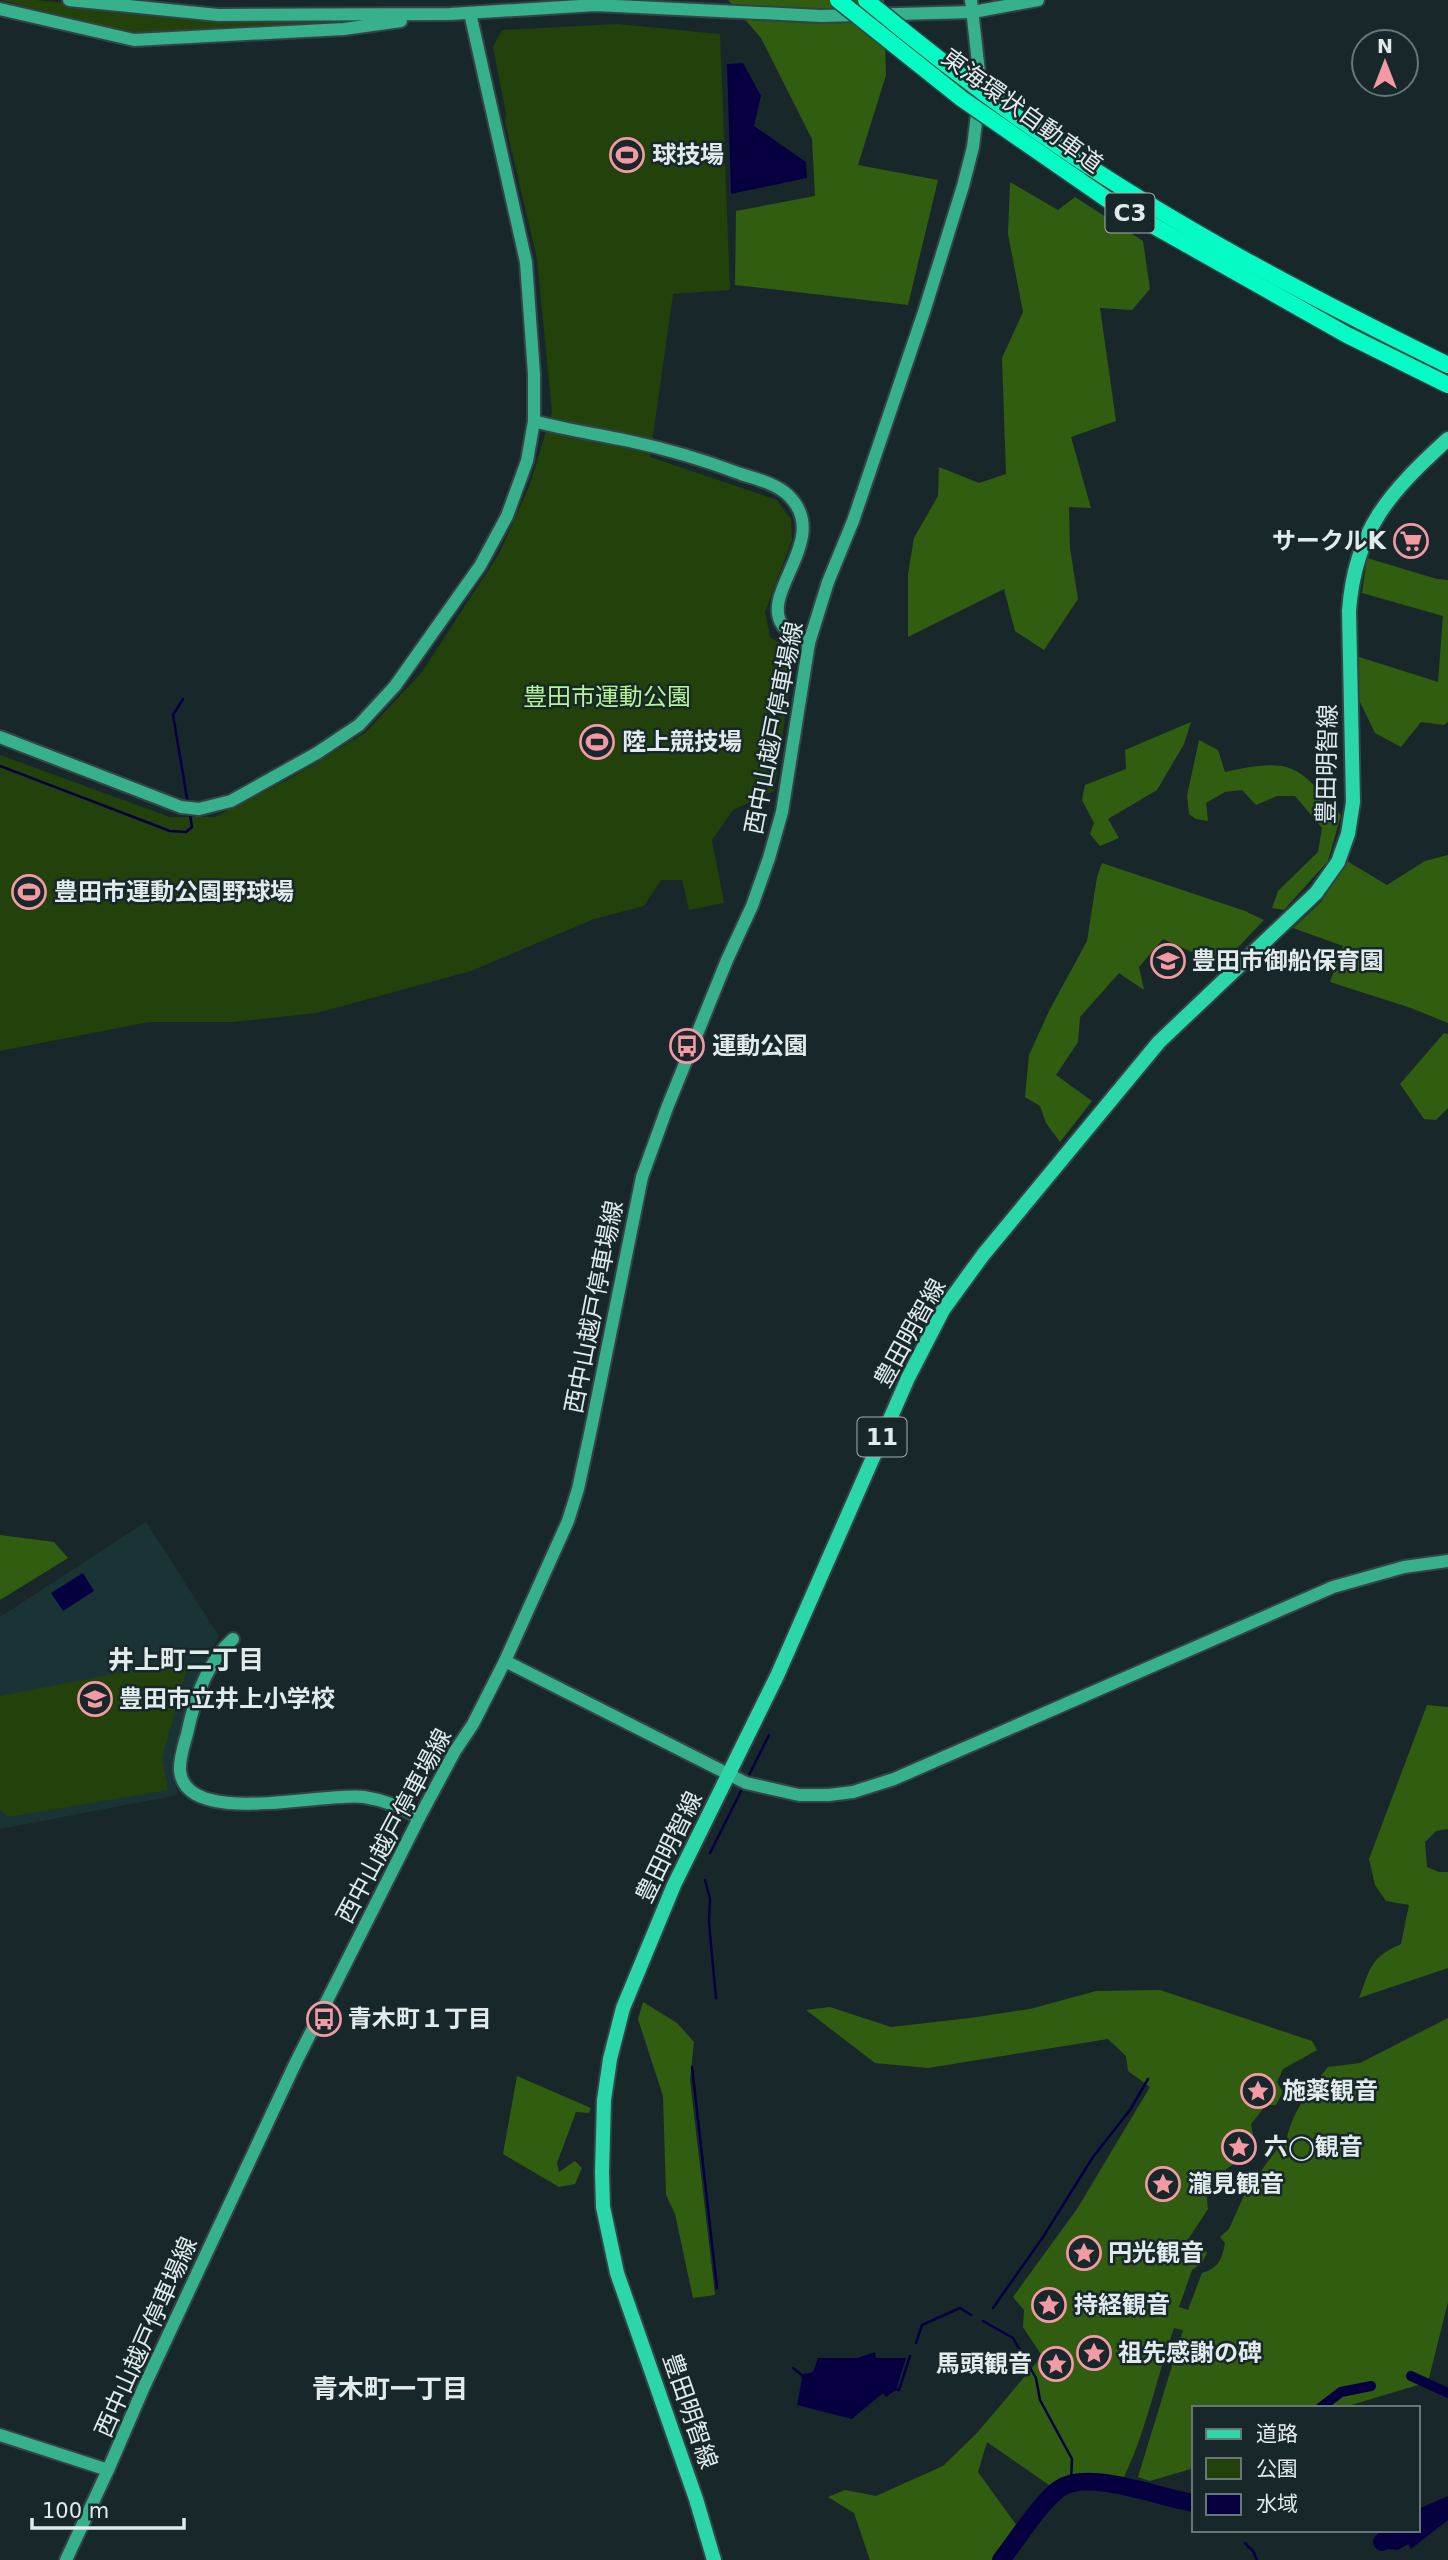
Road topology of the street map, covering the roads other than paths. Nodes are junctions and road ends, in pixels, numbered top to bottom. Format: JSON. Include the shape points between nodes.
{"nodes":[{"id":1,"x":69,"y":0,"type":"edge"},
{"id":2,"x":838,"y":0,"type":"edge"},
{"id":3,"x":866,"y":0,"type":"edge"},
{"id":4,"x":1038,"y":0,"type":"edge"},
{"id":5,"x":972,"y":6,"type":"edge"},
{"id":6,"x":0,"y":9,"type":"edge"},
{"id":7,"x":470,"y":13,"type":"junction"},
{"id":8,"x":450,"y":14,"type":"junction"},
{"id":9,"x":1448,"y":365,"type":"edge"},
{"id":10,"x":1448,"y":385,"type":"edge"},
{"id":11,"x":534,"y":421,"type":"junction"},
{"id":12,"x":1448,"y":439,"type":"edge"},
{"id":13,"x":809,"y":643,"type":"junction"},
{"id":14,"x":0,"y":737,"type":"edge"},
{"id":15,"x":1448,"y":1561,"type":"edge"},
{"id":16,"x":233,"y":1639,"type":"dead end"},
{"id":17,"x":505,"y":1661,"type":"junction"},
{"id":18,"x":729,"y":1775,"type":"junction"},
{"id":19,"x":419,"y":1818,"type":"junction"},
{"id":20,"x":0,"y":2435,"type":"edge"},
{"id":21,"x":108,"y":2470,"type":"junction"},
{"id":22,"x":66,"y":2560,"type":"edge"},
{"id":23,"x":714,"y":2560,"type":"edge"}],
"edges":[{"from":1,"to":8,"type":"street","via":[[218,15]]},
{"from":2,"to":10,"type":"highway","name":"東海環状自動車道","number":"C3","bridge":true,"via":[[962,99],[1108,200],[1347,335]]},
{"from":3,"to":9,"type":"highway","name":"東海環状自動車道","number":"C3","bridge":true,"via":[[975,87],[1104,176],[1345,314]]},
{"from":4,"to":5,"type":"street"},
{"from":5,"to":7,"type":"street","via":[[821,16],[596,5]]},
{"from":5,"to":13,"type":"street","name":"西中山越戸停車場線","via":[[979,72],[973,147],[924,312]]},
{"from":6,"to":8,"type":"street","via":[[134,40],[344,29]]},
{"from":7,"to":8,"type":"street"},
{"from":7,"to":11,"type":"street","via":[[526,262]]},
{"from":11,"to":13,"type":"street","via":[[698,458],[787,494],[802,515],[802,540],[780,597],[779,620]]},
{"from":11,"to":14,"type":"street","via":[[527,461],[507,516],[481,566],[395,686],[359,725],[317,753],[231,801],[199,809],[167,803]]},
{"from":12,"to":18,"type":"main road","name":"豊田明智線","number":"11","via":[[1393,492],[1375,517],[1351,583],[1353,802],[1338,862],[1317,893],[1159,1042],[943,1310]]},
{"from":13,"to":17,"type":"street","name":"西中山越戸停車場線","via":[[782,812],[769,858],[642,1177],[578,1489]]},
{"from":15,"to":18,"type":"street","via":[[1404,1567],[1333,1587],[894,1779],[852,1792],[799,1795]]},
{"from":16,"to":19,"type":"street","via":[[213,1660],[188,1727],[180,1772],[193,1793],[227,1804],[363,1797],[400,1807]]},
{"from":17,"to":18,"type":"street"},
{"from":17,"to":19,"type":"street","name":"西中山越戸停車場線"},
{"from":18,"to":23,"type":"main road","name":"豊田明智線","number":"11","via":[[674,1885],[623,2008],[610,2059],[601,2145],[603,2207],[617,2273]]},
{"from":19,"to":21,"type":"street","name":"西中山越戸停車場線","via":[[295,2064]]},
{"from":20,"to":21,"type":"street"},
{"from":21,"to":22,"type":"street","name":"西中山越戸停車場線"}]}
